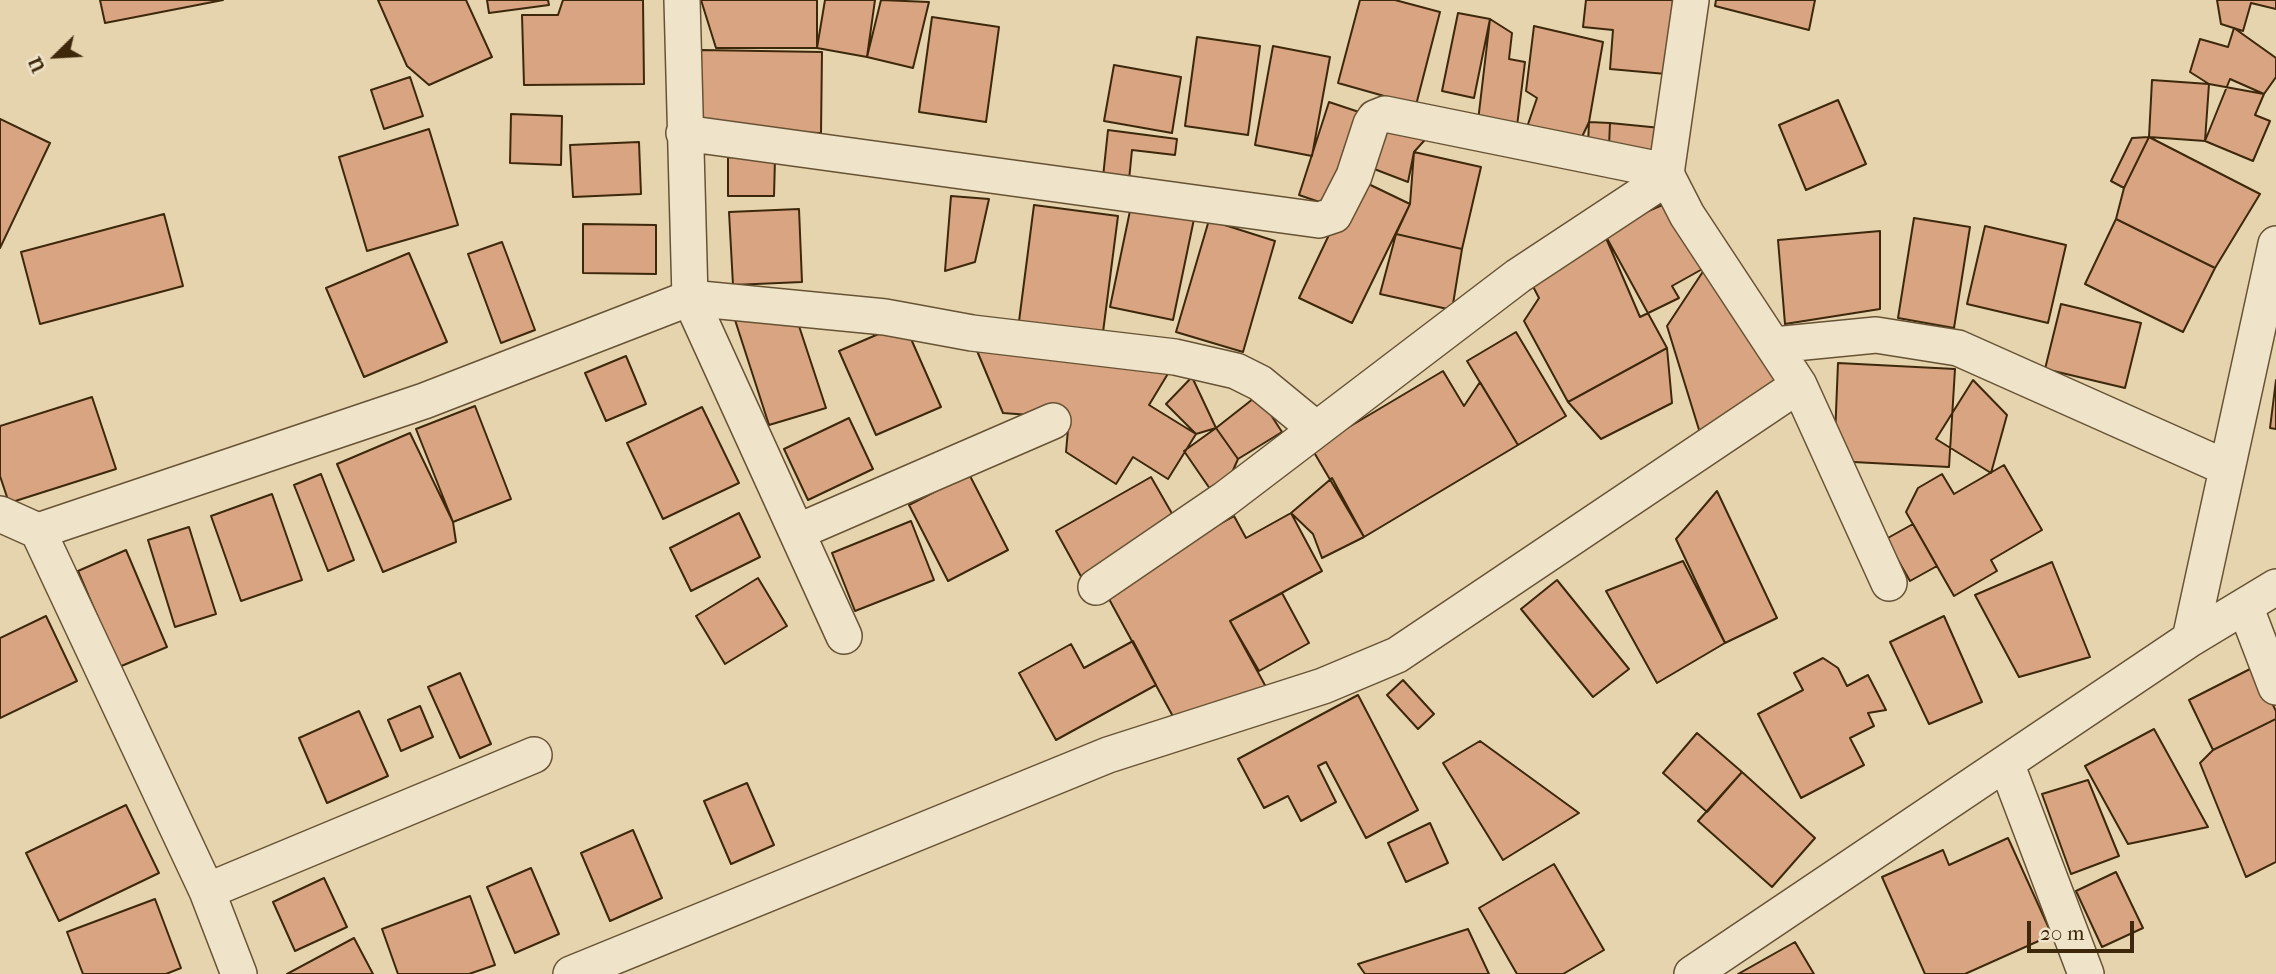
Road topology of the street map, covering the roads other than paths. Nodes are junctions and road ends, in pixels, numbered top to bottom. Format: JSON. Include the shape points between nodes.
{"nodes":[{"id":1,"x":682,"y":0,"type":"edge"},
{"id":2,"x":1691,"y":0,"type":"edge"},
{"id":3,"x":684,"y":133,"type":"junction"},
{"id":4,"x":1667,"y":174,"type":"junction"},
{"id":5,"x":2276,"y":244,"type":"edge"},
{"id":6,"x":690,"y":298,"type":"junction"},
{"id":7,"x":1774,"y":345,"type":"junction"},
{"id":8,"x":1799,"y":385,"type":"junction"},
{"id":9,"x":1053,"y":421,"type":"dead end"},
{"id":10,"x":1317,"y":429,"type":"junction"},
{"id":11,"x":2227,"y":468,"type":"junction"},
{"id":12,"x":0,"y":514,"type":"edge"},
{"id":13,"x":38,"y":531,"type":"junction"},
{"id":14,"x":796,"y":532,"type":"junction"},
{"id":15,"x":1889,"y":583,"type":"dead end"},
{"id":16,"x":1096,"y":587,"type":"dead end"},
{"id":17,"x":2276,"y":587,"type":"edge"},
{"id":18,"x":2245,"y":606,"type":"junction"},
{"id":19,"x":844,"y":636,"type":"dead end"},
{"id":20,"x":2190,"y":639,"type":"junction"},
{"id":21,"x":2276,"y":687,"type":"edge"},
{"id":22,"x":534,"y":755,"type":"dead end"},
{"id":23,"x":2006,"y":763,"type":"junction"},
{"id":24,"x":206,"y":891,"type":"junction"},
{"id":25,"x":239,"y":974,"type":"edge"},
{"id":26,"x":571,"y":974,"type":"edge"},
{"id":27,"x":1692,"y":974,"type":"edge"},
{"id":28,"x":2086,"y":974,"type":"edge"}],
"edges":[{"from":1,"to":3,"type":"street"},
{"from":2,"to":4,"type":"street"},
{"from":3,"to":4,"type":"street","via":[[1319,220],[1334,215],[1354,176],[1374,118],[1385,114]]},
{"from":3,"to":6,"type":"street"},
{"from":4,"to":7,"type":"street","via":[[1687,215]]},
{"from":4,"to":10,"type":"street","via":[[1518,276]]},
{"from":5,"to":11,"type":"street"},
{"from":6,"to":10,"type":"street","via":[[885,317],[1175,357],[1236,371],[1260,383]]},
{"from":6,"to":13,"type":"street","via":[[424,401]]},
{"from":6,"to":14,"type":"street"},
{"from":7,"to":8,"type":"street"},
{"from":7,"to":11,"type":"street","via":[[1876,335],[1958,348]]},
{"from":8,"to":15,"type":"street"},
{"from":8,"to":26,"type":"street","via":[[1396,655],[1323,686],[1108,755]]},
{"from":9,"to":14,"type":"street"},
{"from":10,"to":16,"type":"street"},
{"from":11,"to":20,"type":"street"},
{"from":12,"to":13,"type":"street"},
{"from":13,"to":24,"type":"street"},
{"from":14,"to":19,"type":"street"},
{"from":17,"to":18,"type":"street"},
{"from":18,"to":20,"type":"street"},
{"from":18,"to":21,"type":"street"},
{"from":20,"to":23,"type":"street"},
{"from":22,"to":24,"type":"street"},
{"from":23,"to":27,"type":"street"},
{"from":23,"to":28,"type":"street"},
{"from":24,"to":25,"type":"street"}]}
